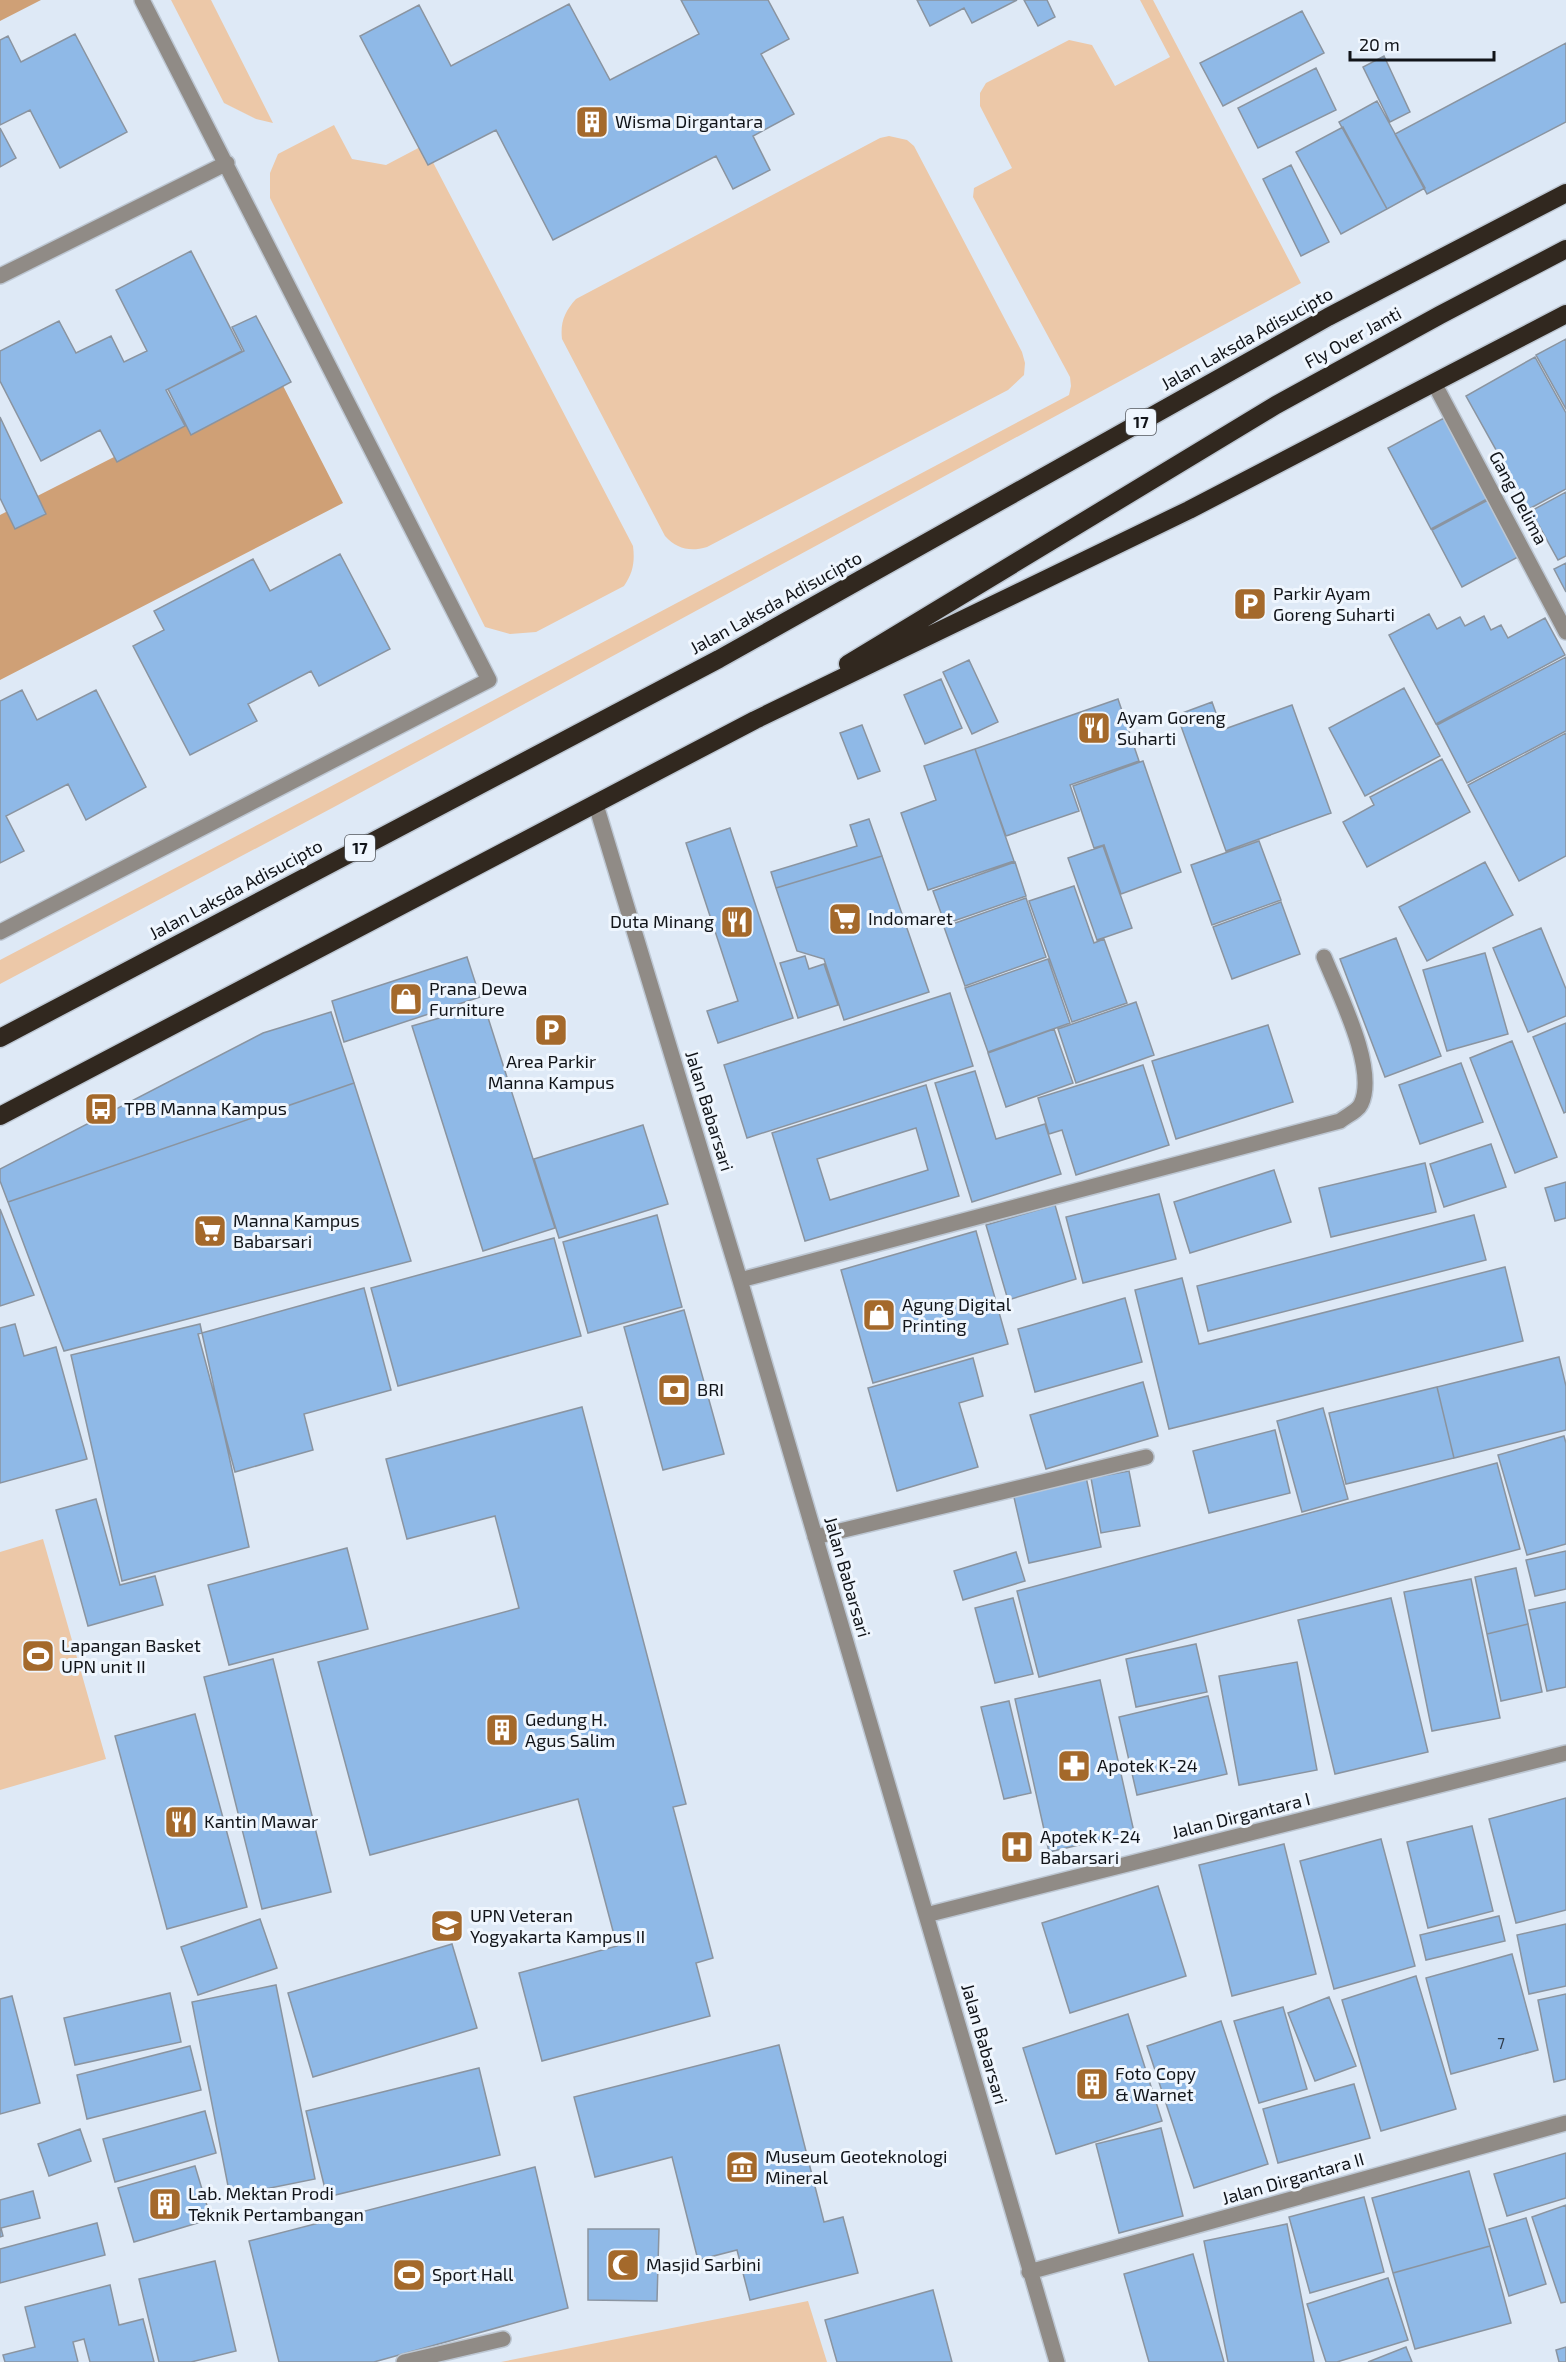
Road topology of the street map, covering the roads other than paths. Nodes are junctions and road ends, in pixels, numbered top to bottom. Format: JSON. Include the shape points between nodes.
{"nodes":[{"id":1,"x":142,"y":0,"type":"edge"},
{"id":2,"x":227,"y":163,"type":"junction"},
{"id":3,"x":1566,"y":193,"type":"edge"},
{"id":4,"x":1566,"y":249,"type":"edge"},
{"id":5,"x":0,"y":276,"type":"edge"},
{"id":6,"x":1566,"y":314,"type":"edge"},
{"id":7,"x":1434,"y":383,"type":"junction"},
{"id":8,"x":1566,"y":632,"type":"edge"},
{"id":9,"x":755,"y":720,"type":"junction"},
{"id":10,"x":596,"y":805,"type":"junction"},
{"id":11,"x":0,"y":932,"type":"edge"},
{"id":12,"x":1324,"y":957,"type":"dead end"},
{"id":13,"x":0,"y":1038,"type":"edge"},
{"id":14,"x":0,"y":1116,"type":"edge"},
{"id":15,"x":740,"y":1280,"type":"junction"},
{"id":16,"x":1146,"y":1457,"type":"dead end"},
{"id":17,"x":815,"y":1537,"type":"junction"},
{"id":18,"x":1566,"y":1754,"type":"edge"},
{"id":19,"x":926,"y":1916,"type":"junction"},
{"id":20,"x":1566,"y":2123,"type":"edge"},
{"id":21,"x":1029,"y":2272,"type":"junction"},
{"id":22,"x":502,"y":2338,"type":"dead end"},
{"id":23,"x":404,"y":2362,"type":"edge"},
{"id":24,"x":1057,"y":2362,"type":"edge"}],
"edges":[{"from":1,"to":2,"type":"street"},
{"from":2,"to":5,"type":"street"},
{"from":2,"to":11,"type":"street","via":[[489,680]]},
{"from":3,"to":13,"type":"highway","name":"Jalan Laksda Adisucipto","number":"17","via":[[1328,317],[719,659]]},
{"from":4,"to":9,"type":"highway","name":"Fly Over Janti","via":[[1286,399]]},
{"from":6,"to":7,"type":"highway"},
{"from":7,"to":8,"type":"street","name":"Gang Delima"},
{"from":7,"to":9,"type":"highway","via":[[1188,510]]},
{"from":9,"to":10,"type":"highway"},
{"from":10,"to":14,"type":"highway"},
{"from":10,"to":15,"type":"street","name":"Jalan Babarsari"},
{"from":12,"to":15,"type":"street","via":[[1363,1054],[1366,1089],[1361,1106],[1340,1121]]},
{"from":15,"to":17,"type":"street","name":"Jalan Babarsari"},
{"from":16,"to":17,"type":"street"},
{"from":17,"to":19,"type":"street","name":"Jalan Babarsari"},
{"from":18,"to":19,"type":"street","name":"Jalan Dirgantara I"},
{"from":19,"to":21,"type":"street","name":"Jalan Babarsari"},
{"from":20,"to":21,"type":"street","name":"Jalan Dirgantara II"},
{"from":21,"to":24,"type":"street","name":"Jalan Babarsari"},
{"from":22,"to":23,"type":"street"}]}
